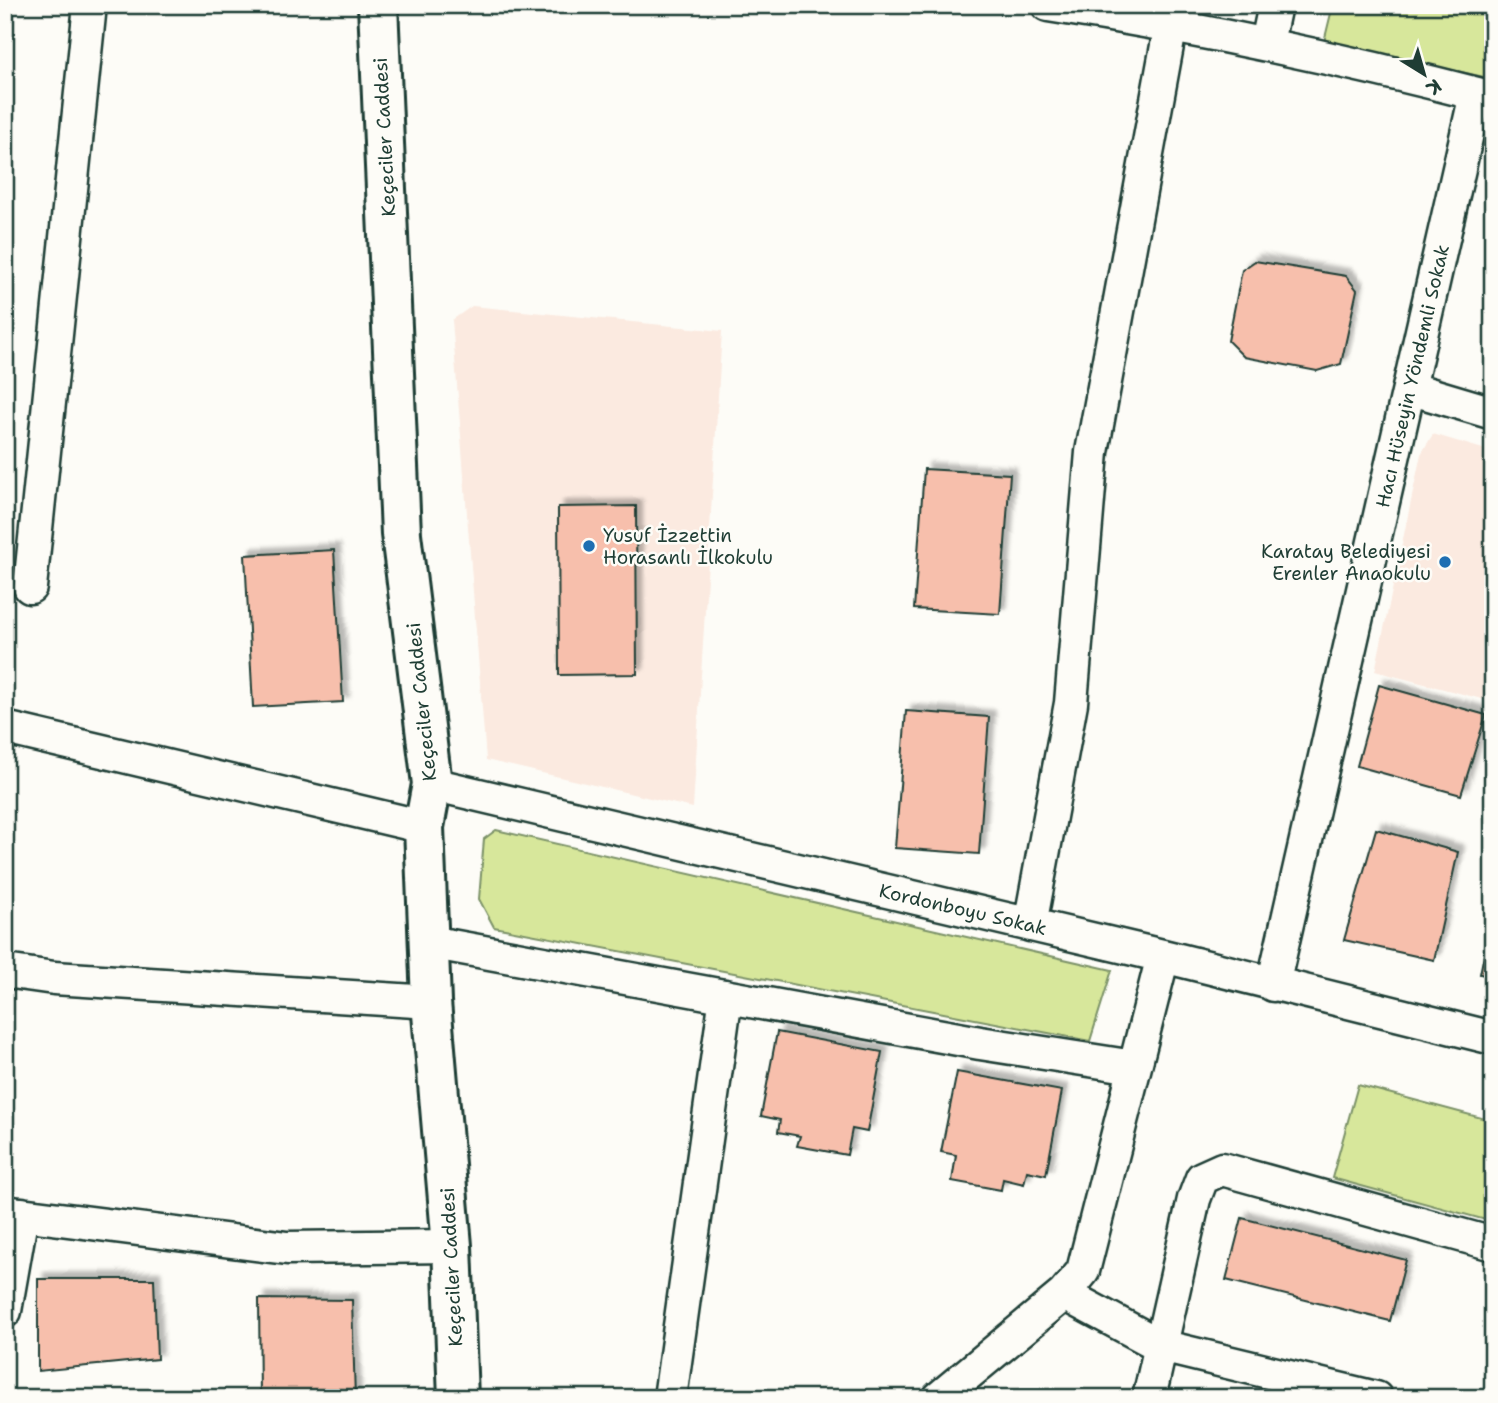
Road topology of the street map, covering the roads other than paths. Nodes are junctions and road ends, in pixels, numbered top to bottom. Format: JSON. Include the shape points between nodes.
{"nodes":[{"id":1,"x":90,"y":5,"type":"edge"},
{"id":2,"x":378,"y":5,"type":"edge"},
{"id":3,"x":1048,"y":5,"type":"edge"},
{"id":4,"x":1275,"y":5,"type":"edge"},
{"id":5,"x":1171,"y":24,"type":"junction"},
{"id":6,"x":1267,"y":43,"type":"junction"},
{"id":7,"x":1484,"y":96,"type":"edge"},
{"id":8,"x":1409,"y":388,"type":"junction"},
{"id":9,"x":1493,"y":413,"type":"edge"},
{"id":10,"x":30,"y":587,"type":"dead end"},
{"id":11,"x":5,"y":728,"type":"edge"},
{"id":12,"x":432,"y":784,"type":"junction"},
{"id":13,"x":424,"y":827,"type":"junction"},
{"id":14,"x":1030,"y":925,"type":"junction"},
{"id":15,"x":429,"y":942,"type":"junction"},
{"id":16,"x":1163,"y":956,"type":"junction"},
{"id":17,"x":5,"y":971,"type":"edge"},
{"id":18,"x":1273,"y":985,"type":"junction"},
{"id":19,"x":726,"y":996,"type":"junction"},
{"id":20,"x":431,"y":1002,"type":"junction"},
{"id":21,"x":1493,"y":1038,"type":"edge"},
{"id":22,"x":1134,"y":1067,"type":"junction"},
{"id":23,"x":14,"y":1213,"type":"edge"},
{"id":24,"x":1493,"y":1244,"type":"edge"},
{"id":25,"x":452,"y":1246,"type":"junction"},
{"id":26,"x":1064,"y":1294,"type":"junction"},
{"id":27,"x":5,"y":1311,"type":"edge"},
{"id":28,"x":1161,"y":1346,"type":"junction"},
{"id":29,"x":458,"y":1398,"type":"edge"},
{"id":30,"x":670,"y":1398,"type":"edge"},
{"id":31,"x":939,"y":1398,"type":"edge"},
{"id":32,"x":1149,"y":1398,"type":"edge"},
{"id":33,"x":1376,"y":1398,"type":"edge"}],
"edges":[{"from":1,"to":10,"type":"street"},
{"from":2,"to":12,"type":"street","name":"Keçeciler Caddesi","via":[[401,534]]},
{"from":3,"to":5,"type":"street"},
{"from":4,"to":6,"type":"street"},
{"from":5,"to":6,"type":"street"},
{"from":5,"to":14,"type":"street","via":[[1092,452],[1071,703]]},
{"from":6,"to":7,"type":"street"},
{"from":7,"to":8,"type":"street","name":"Hacı Hüseyin Yöndemli Sokak"},
{"from":8,"to":9,"type":"street"},
{"from":8,"to":18,"type":"street","name":"Hacı Hüseyin Yöndemli Sokak"},
{"from":11,"to":13,"type":"street"},
{"from":12,"to":13,"type":"street","name":"Keçeciler Caddesi"},
{"from":12,"to":14,"type":"street","name":"Kordonboyu Sokak"},
{"from":13,"to":15,"type":"street","name":"Keçeciler Caddesi"},
{"from":14,"to":16,"type":"street","name":"Kordonboyu Sokak"},
{"from":15,"to":19,"type":"street"},
{"from":15,"to":20,"type":"street","name":"Keçeciler Caddesi"},
{"from":16,"to":18,"type":"street","name":"Kordonboyu Sokak"},
{"from":16,"to":22,"type":"street"},
{"from":17,"to":20,"type":"street"},
{"from":18,"to":21,"type":"street","name":"Kordonboyu Sokak"},
{"from":19,"to":22,"type":"street"},
{"from":19,"to":30,"type":"street"},
{"from":20,"to":25,"type":"street","name":"Keçeciler Caddesi"},
{"from":22,"to":26,"type":"street","via":[[1083,1271]]},
{"from":23,"to":25,"type":"street","via":[[287,1248]]},
{"from":23,"to":27,"type":"street"},
{"from":24,"to":28,"type":"street","via":[[1222,1169],[1202,1178],[1194,1199]]},
{"from":25,"to":29,"type":"street","name":"Keçeciler Caddesi"},
{"from":26,"to":28,"type":"street"},
{"from":26,"to":31,"type":"street"},
{"from":28,"to":32,"type":"street"},
{"from":28,"to":33,"type":"street"}]}
